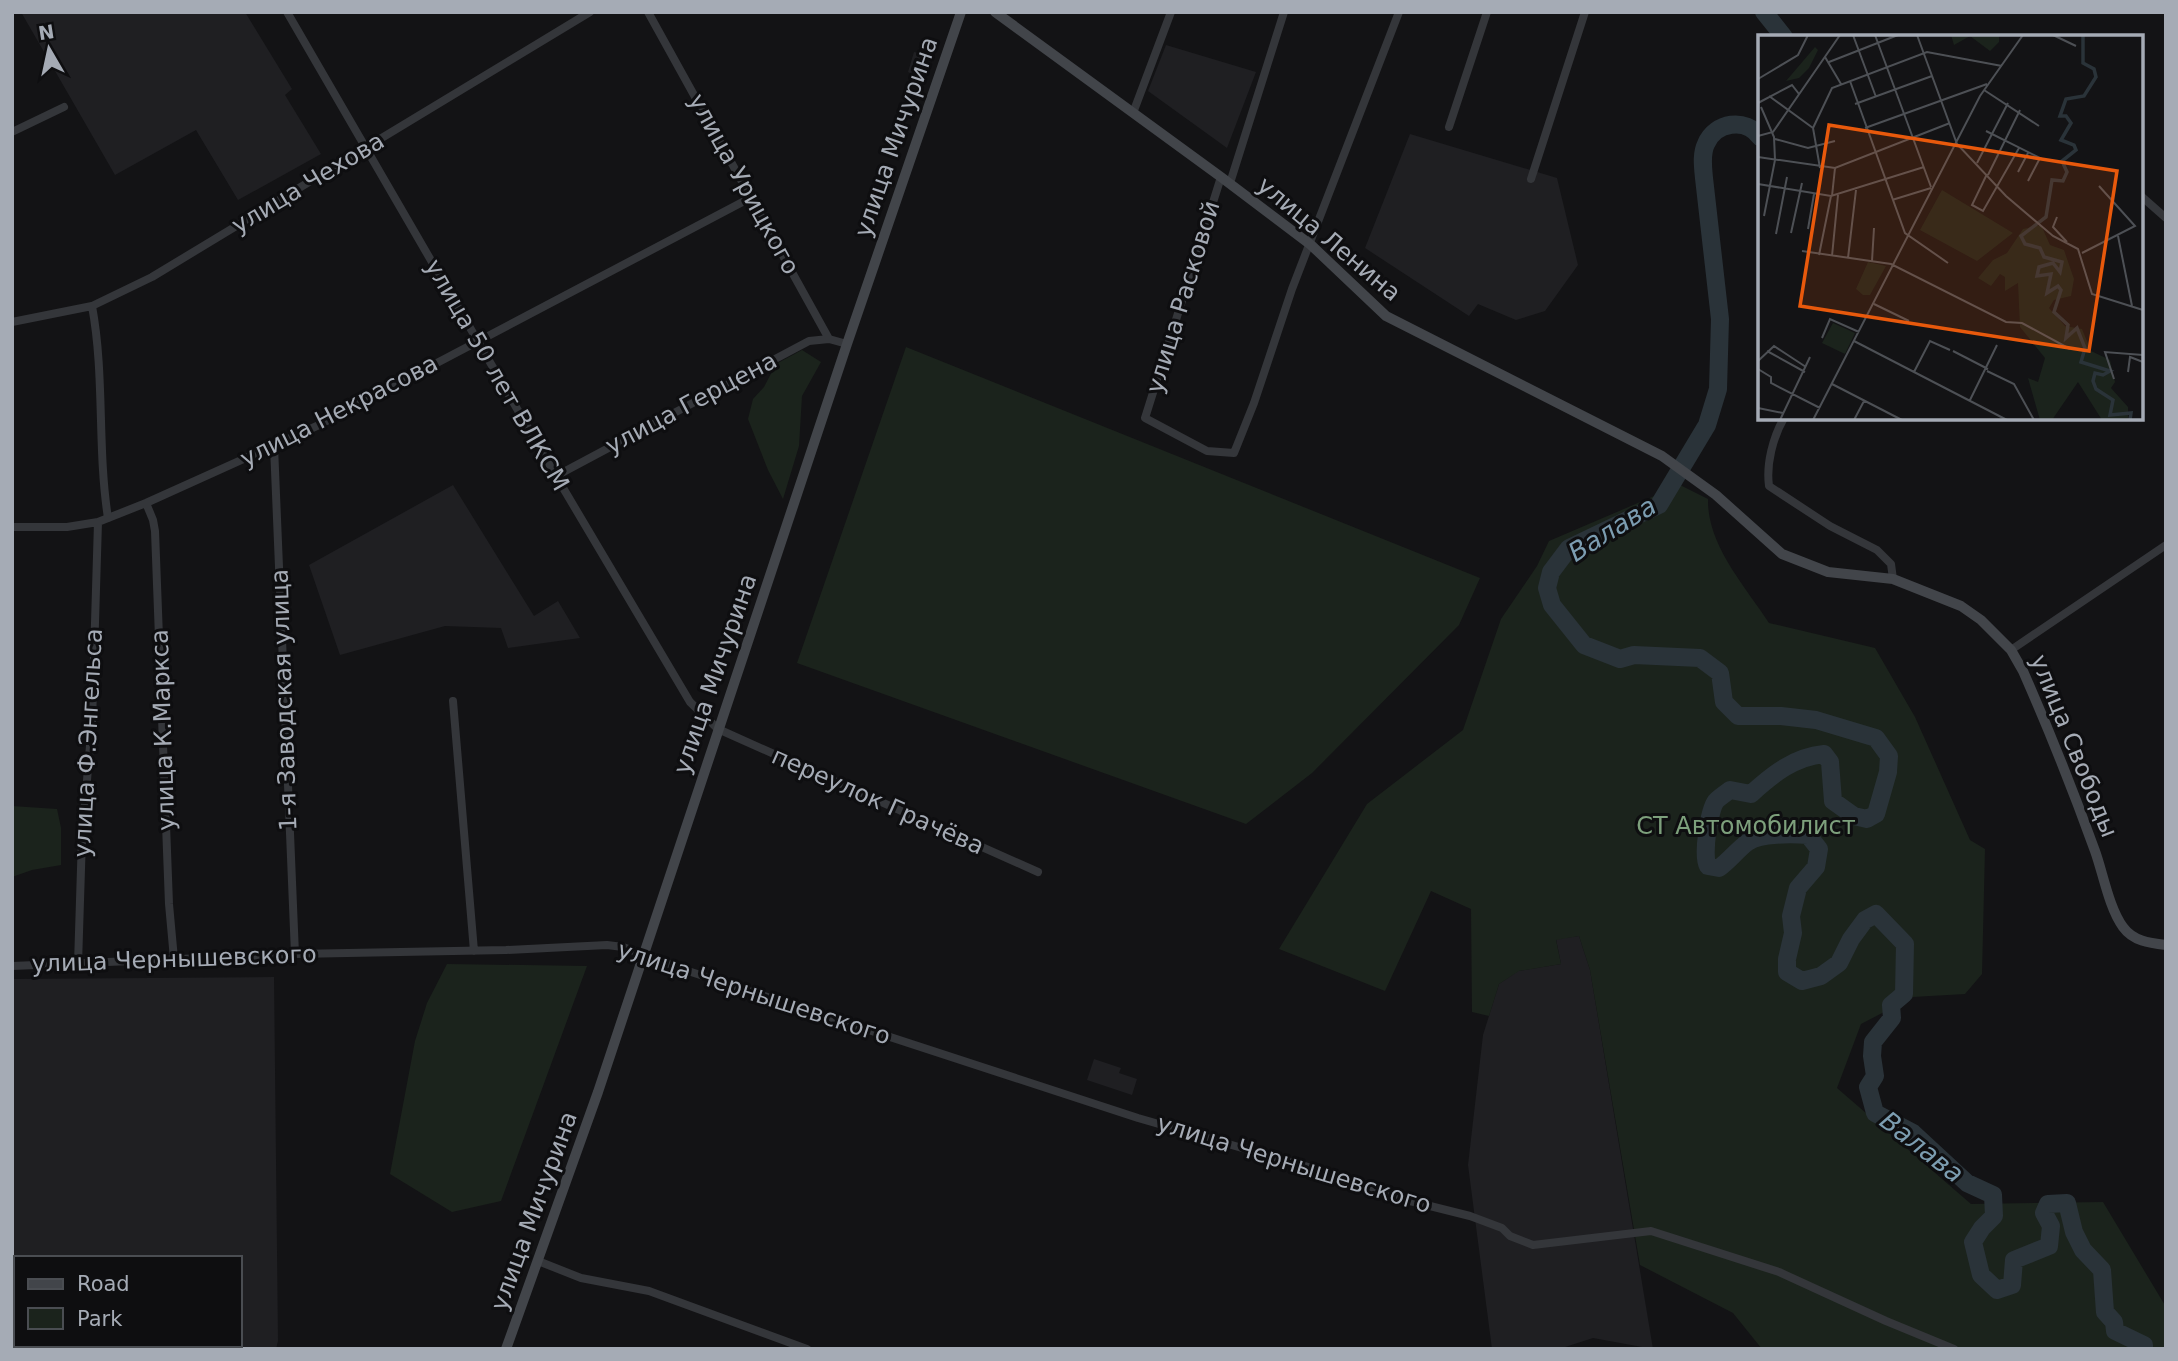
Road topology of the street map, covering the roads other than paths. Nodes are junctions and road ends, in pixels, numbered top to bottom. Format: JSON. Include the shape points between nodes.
{"nodes":[{"id":1,"x":287,"y":12,"type":"edge"},
{"id":2,"x":590,"y":12,"type":"edge"},
{"id":3,"x":648,"y":12,"type":"edge"},
{"id":4,"x":961,"y":12,"type":"edge"},
{"id":5,"x":995,"y":12,"type":"edge"},
{"id":6,"x":1171,"y":12,"type":"edge"},
{"id":7,"x":1284,"y":12,"type":"edge"},
{"id":8,"x":1399,"y":12,"type":"edge"},
{"id":9,"x":1487,"y":12,"type":"edge"},
{"id":10,"x":1585,"y":12,"type":"edge"},
{"id":11,"x":64,"y":107,"type":"dead end"},
{"id":12,"x":1133,"y":113,"type":"junction"},
{"id":13,"x":1449,"y":127,"type":"dead end"},
{"id":14,"x":12,"y":132,"type":"edge"},
{"id":15,"x":365,"y":149,"type":"junction"},
{"id":16,"x":1531,"y":179,"type":"dead end"},
{"id":17,"x":1226,"y":180,"type":"junction"},
{"id":18,"x":752,"y":197,"type":"junction"},
{"id":19,"x":2143,"y":198,"type":"edge"},
{"id":20,"x":2166,"y":218,"type":"edge"},
{"id":21,"x":1311,"y":245,"type":"junction"},
{"id":22,"x":92,"y":306,"type":"junction"},
{"id":23,"x":12,"y":322,"type":"edge"},
{"id":24,"x":829,"y":339,"type":"junction"},
{"id":25,"x":477,"y":342,"type":"junction"},
{"id":26,"x":847,"y":344,"type":"junction"},
{"id":27,"x":1783,"y":420,"type":"edge"},
{"id":28,"x":274,"y":446,"type":"junction"},
{"id":29,"x":555,"y":476,"type":"junction"},
{"id":30,"x":1716,"y":495,"type":"joint"},
{"id":31,"x":146,"y":503,"type":"junction"},
{"id":32,"x":108,"y":518,"type":"junction"},
{"id":33,"x":98,"y":522,"type":"junction"},
{"id":34,"x":12,"y":527,"type":"edge"},
{"id":35,"x":2166,"y":545,"type":"edge"},
{"id":36,"x":1893,"y":579,"type":"junction"},
{"id":37,"x":2011,"y":650,"type":"junction"},
{"id":38,"x":453,"y":702,"type":"dead end"},
{"id":39,"x":718,"y":729,"type":"junction"},
{"id":40,"x":1038,"y":872,"type":"dead end"},
{"id":41,"x":2166,"y":945,"type":"edge"},
{"id":42,"x":474,"y":951,"type":"junction"},
{"id":43,"x":295,"y":954,"type":"junction"},
{"id":44,"x":643,"y":954,"type":"junction"},
{"id":45,"x":174,"y":959,"type":"junction"},
{"id":46,"x":78,"y":964,"type":"junction"},
{"id":47,"x":12,"y":966,"type":"edge"},
{"id":48,"x":538,"y":1261,"type":"junction"},
{"id":49,"x":506,"y":1349,"type":"edge"},
{"id":50,"x":807,"y":1349,"type":"edge"},
{"id":51,"x":1954,"y":1349,"type":"edge"}],
"edges":[{"from":1,"to":15,"type":"street","name":"улица 50 лет ВЛКСМ"},
{"from":2,"to":15,"type":"street","name":"улица Чехова"},
{"from":3,"to":18,"type":"street","name":"улица Урицкого"},
{"from":4,"to":26,"type":"main road","name":"улица Мичурина"},
{"from":5,"to":12,"type":"main road","name":"улица Ленина"},
{"from":6,"to":12,"type":"street"},
{"from":7,"to":17,"type":"street","name":"улица Расковой"},
{"from":8,"to":21,"type":"street"},
{"from":9,"to":13,"type":"street"},
{"from":10,"to":16,"type":"street"},
{"from":11,"to":14,"type":"street"},
{"from":12,"to":17,"type":"main road","name":"улица Ленина"},
{"from":15,"to":22,"type":"street","name":"улица Чехова","via":[[152,277]]},
{"from":15,"to":25,"type":"street","name":"улица 50 лет ВЛКСМ"},
{"from":17,"to":21,"type":"main road","name":"улица Ленина"},
{"from":17,"to":21,"type":"street","name":"улица Расковой","via":[[1145,418],[1208,451],[1234,453]]},
{"from":18,"to":24,"type":"street","name":"улица Урицкого"},
{"from":18,"to":25,"type":"street","name":"улица Некрасова"},
{"from":19,"to":20,"type":"street"},
{"from":21,"to":30,"type":"main road","name":"улица Ленина","via":[[1385,316],[1662,456]]},
{"from":22,"to":23,"type":"street","name":"улица Чехова"},
{"from":22,"to":32,"type":"street","via":[[98,338]]},
{"from":24,"to":26,"type":"street"},
{"from":24,"to":29,"type":"street","name":"улица Герцена","via":[[809,341]]},
{"from":25,"to":28,"type":"street","name":"улица Некрасова"},
{"from":25,"to":29,"type":"street","name":"улица 50 лет ВЛКСМ"},
{"from":26,"to":39,"type":"main road","name":"улица Мичурина"},
{"from":27,"to":36,"type":"street","via":[[1767,471],[1769,486],[1877,550],[1891,564]]},
{"from":28,"to":31,"type":"street","name":"улица Некрасова"},
{"from":28,"to":43,"type":"street","name":"1-я Заводская улица"},
{"from":29,"to":39,"type":"street","name":"улица 50 лет ВЛКСМ","via":[[690,702]]},
{"from":30,"to":36,"type":"main road","name":"улица Свободы","via":[[1782,554],[1828,572]]},
{"from":31,"to":32,"type":"street","name":"улица Некрасова"},
{"from":31,"to":45,"type":"street","name":"улица К.Маркса","via":[[155,531]]},
{"from":32,"to":33,"type":"street","name":"улица Некрасова"},
{"from":33,"to":34,"type":"street","name":"улица Некрасова"},
{"from":33,"to":46,"type":"street","name":"улица Ф.Энгельса"},
{"from":35,"to":37,"type":"street"},
{"from":36,"to":37,"type":"main road","name":"улица Свободы","via":[[1961,606]]},
{"from":37,"to":41,"type":"main road","name":"улица Свободы","via":[[2046,725],[2119,919],[2134,937]]},
{"from":38,"to":42,"type":"street"},
{"from":39,"to":40,"type":"street","name":"переулок Грачёва"},
{"from":39,"to":44,"type":"main road","name":"улица Мичурина"},
{"from":42,"to":43,"type":"street","name":"улица Чернышевского"},
{"from":42,"to":44,"type":"street","name":"улица Чернышевского","via":[[607,945]]},
{"from":43,"to":45,"type":"street","name":"улица Чернышевского"},
{"from":44,"to":48,"type":"main road","name":"улица Мичурина"},
{"from":44,"to":51,"type":"street","name":"улица Чернышевского","via":[[1138,1118],[1469,1216],[1533,1245],[1651,1231],[1779,1272]]},
{"from":45,"to":46,"type":"street","name":"улица Чернышевского"},
{"from":46,"to":47,"type":"street","name":"улица Чернышевского"},
{"from":48,"to":49,"type":"main road","name":"улица Мичурина"},
{"from":48,"to":50,"type":"street","via":[[581,1278],[649,1292]]}]}
